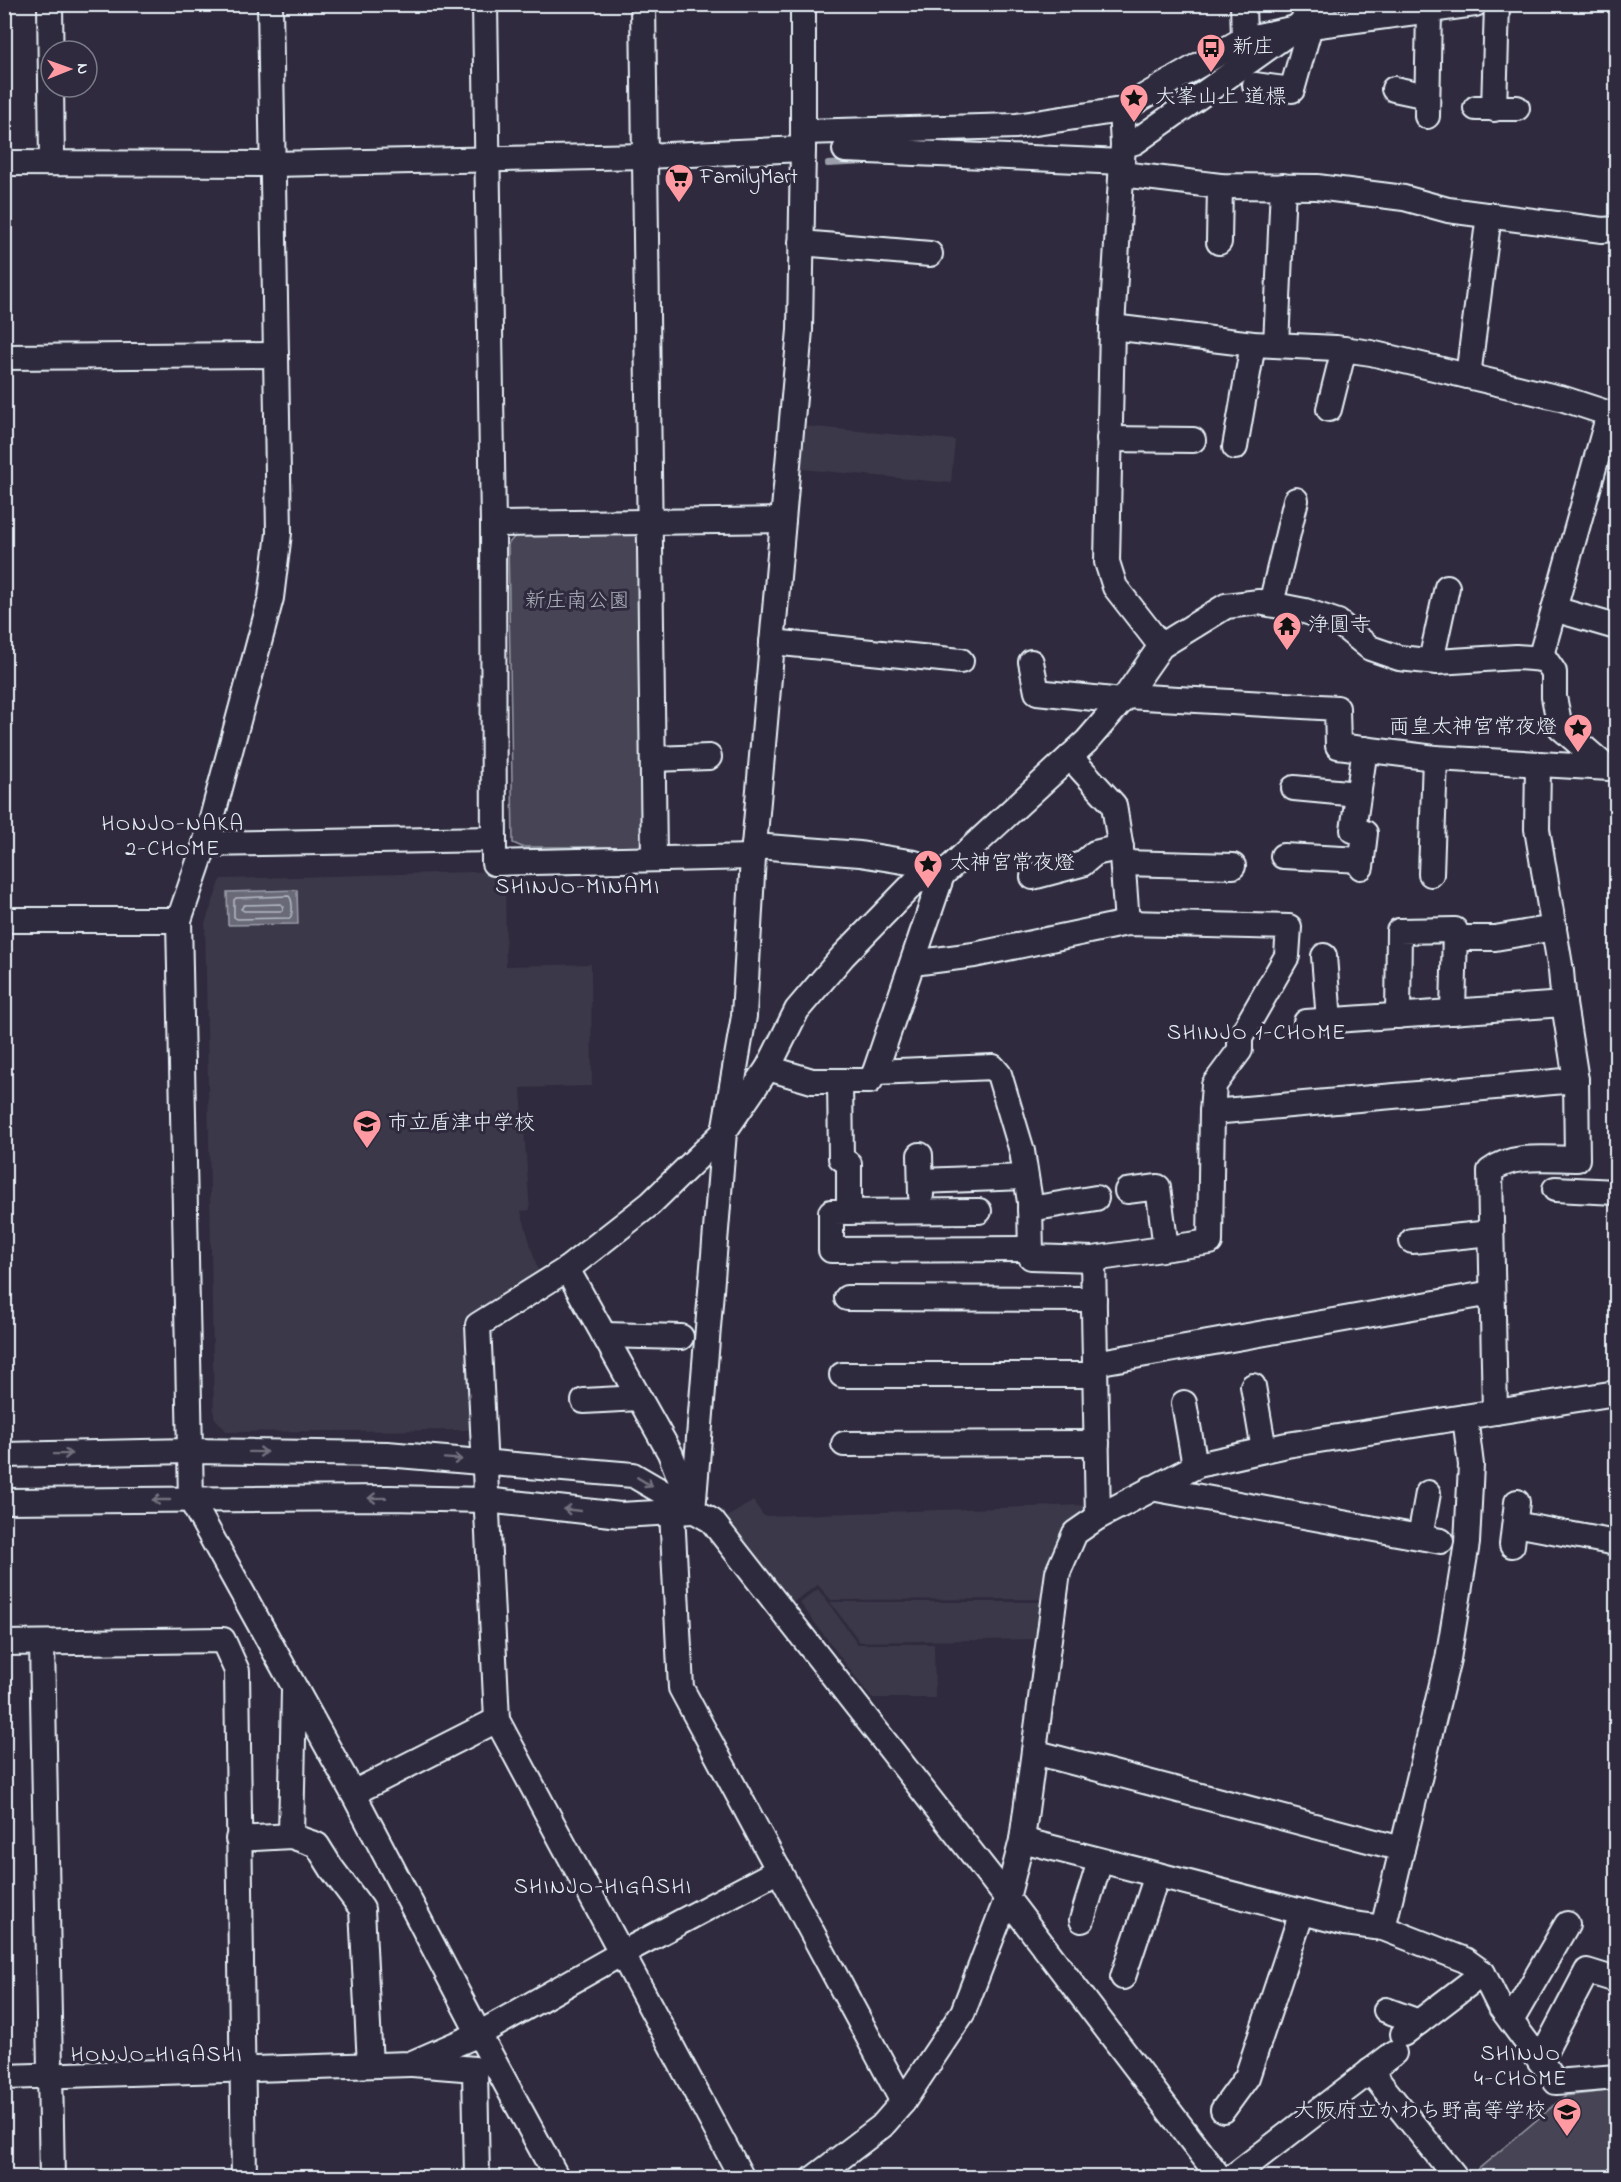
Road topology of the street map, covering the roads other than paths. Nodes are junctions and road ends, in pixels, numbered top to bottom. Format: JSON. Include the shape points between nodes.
{"nodes":[{"id":1,"x":50,"y":4,"type":"edge"},
{"id":2,"x":270,"y":4,"type":"edge"},
{"id":3,"x":484,"y":4,"type":"edge"},
{"id":4,"x":643,"y":4,"type":"edge"},
{"id":5,"x":803,"y":4,"type":"edge"},
{"id":6,"x":1243,"y":4,"type":"edge"},
{"id":7,"x":1324,"y":4,"type":"edge"},
{"id":8,"x":1475,"y":4,"type":"edge"},
{"id":9,"x":1497,"y":4,"type":"edge"},
{"id":10,"x":1429,"y":10,"type":"junction"},
{"id":11,"x":1303,"y":27,"type":"junction"},
{"id":12,"x":1244,"y":39,"type":"junction"},
{"id":13,"x":1255,"y":85,"type":"dead end"},
{"id":14,"x":1394,"y":89,"type":"dead end"},
{"id":15,"x":1496,"y":108,"type":"dead end"},
{"id":16,"x":1122,"y":110,"type":"junction"},
{"id":17,"x":803,"y":140,"type":"junction"},
{"id":18,"x":845,"y":150,"type":"dead end"},
{"id":19,"x":645,"y":156,"type":"junction"},
{"id":20,"x":486,"y":160,"type":"junction"},
{"id":21,"x":1122,"y":160,"type":"junction"},
{"id":22,"x":52,"y":162,"type":"junction"},
{"id":23,"x":4,"y":163,"type":"edge"},
{"id":24,"x":272,"y":164,"type":"junction"},
{"id":25,"x":1220,"y":186,"type":"junction"},
{"id":26,"x":1283,"y":186,"type":"junction"},
{"id":27,"x":1489,"y":215,"type":"junction"},
{"id":28,"x":1617,"y":229,"type":"edge"},
{"id":29,"x":1219,"y":242,"type":"dead end"},
{"id":30,"x":801,"y":243,"type":"junction"},
{"id":31,"x":930,"y":254,"type":"dead end"},
{"id":32,"x":1112,"y":327,"type":"junction"},
{"id":33,"x":1264,"y":345,"type":"junction"},
{"id":34,"x":1344,"y":349,"type":"junction"},
{"id":35,"x":276,"y":355,"type":"junction"},
{"id":36,"x":4,"y":357,"type":"edge"},
{"id":37,"x":1468,"y":376,"type":"junction"},
{"id":38,"x":1329,"y":409,"type":"dead end"},
{"id":39,"x":1613,"y":415,"type":"edge"},
{"id":40,"x":1109,"y":439,"type":"junction"},
{"id":41,"x":1194,"y":440,"type":"dead end"},
{"id":42,"x":1235,"y":447,"type":"dead end"},
{"id":43,"x":1296,"y":500,"type":"dead end"},
{"id":44,"x":783,"y":519,"type":"junction"},
{"id":45,"x":649,"y":522,"type":"junction"},
{"id":46,"x":493,"y":524,"type":"junction"},
{"id":47,"x":1447,"y":587,"type":"dead end"},
{"id":48,"x":1271,"y":604,"type":"junction"},
{"id":49,"x":1554,"y":609,"type":"junction"},
{"id":50,"x":1617,"y":627,"type":"edge"},
{"id":51,"x":771,"y":642,"type":"junction"},
{"id":52,"x":1161,"y":646,"type":"junction"},
{"id":53,"x":1540,"y":659,"type":"junction"},
{"id":54,"x":961,"y":661,"type":"dead end"},
{"id":55,"x":1431,"y":661,"type":"junction"},
{"id":56,"x":1031,"y":662,"type":"dead end"},
{"id":57,"x":1124,"y":699,"type":"junction"},
{"id":58,"x":1365,"y":749,"type":"junction"},
{"id":59,"x":709,"y":757,"type":"dead end"},
{"id":60,"x":1070,"y":757,"type":"junction"},
{"id":61,"x":1435,"y":758,"type":"junction"},
{"id":62,"x":653,"y":759,"type":"junction"},
{"id":63,"x":1538,"y":764,"type":"junction"},
{"id":64,"x":1611,"y":768,"type":"edge"},
{"id":65,"x":1294,"y":788,"type":"dead end"},
{"id":66,"x":1358,"y":794,"type":"junction"},
{"id":67,"x":494,"y":839,"type":"junction"},
{"id":68,"x":205,"y":844,"type":"junction"},
{"id":69,"x":754,"y":851,"type":"junction"},
{"id":70,"x":1122,"y":855,"type":"junction"},
{"id":71,"x":1283,"y":856,"type":"dead end"},
{"id":72,"x":654,"y":858,"type":"junction"},
{"id":73,"x":1233,"y":866,"type":"dead end"},
{"id":74,"x":1431,"y":874,"type":"dead end"},
{"id":75,"x":938,"y":876,"type":"junction"},
{"id":76,"x":1033,"y":877,"type":"dead end"},
{"id":77,"x":4,"y":920,"type":"edge"},
{"id":78,"x":178,"y":920,"type":"junction"},
{"id":79,"x":1127,"y":923,"type":"junction"},
{"id":80,"x":1554,"y":928,"type":"junction"},
{"id":81,"x":1466,"y":939,"type":"dead end"},
{"id":82,"x":1324,"y":956,"type":"dead end"},
{"id":83,"x":913,"y":963,"type":"junction"},
{"id":84,"x":1564,"y":1004,"type":"junction"},
{"id":85,"x":1453,"y":1012,"type":"junction"},
{"id":86,"x":1398,"y":1016,"type":"junction"},
{"id":87,"x":768,"y":1068,"type":"junction"},
{"id":88,"x":875,"y":1072,"type":"junction"},
{"id":89,"x":1576,"y":1080,"type":"junction"},
{"id":90,"x":840,"y":1081,"type":"junction"},
{"id":91,"x":1212,"y":1112,"type":"junction"},
{"id":92,"x":724,"y":1132,"type":"junction"},
{"id":93,"x":920,"y":1155,"type":"dead end"},
{"id":94,"x":1025,"y":1177,"type":"junction"},
{"id":95,"x":1555,"y":1190,"type":"dead end"},
{"id":96,"x":1127,"y":1191,"type":"dead end"},
{"id":97,"x":1617,"y":1192,"type":"edge"},
{"id":98,"x":1096,"y":1198,"type":"dead end"},
{"id":99,"x":1030,"y":1209,"type":"junction"},
{"id":100,"x":979,"y":1211,"type":"dead end"},
{"id":101,"x":849,"y":1212,"type":"junction"},
{"id":102,"x":1491,"y":1233,"type":"junction"},
{"id":103,"x":1412,"y":1241,"type":"dead end"},
{"id":104,"x":1166,"y":1248,"type":"junction"},
{"id":105,"x":1031,"y":1249,"type":"junction"},
{"id":106,"x":1093,"y":1259,"type":"junction"},
{"id":107,"x":567,"y":1269,"type":"junction"},
{"id":108,"x":1492,"y":1293,"type":"junction"},
{"id":109,"x":847,"y":1298,"type":"dead end"},
{"id":110,"x":1094,"y":1299,"type":"junction"},
{"id":111,"x":604,"y":1335,"type":"junction"},
{"id":112,"x":681,"y":1337,"type":"dead end"},
{"id":113,"x":1095,"y":1369,"type":"junction"},
{"id":114,"x":842,"y":1375,"type":"dead end"},
{"id":115,"x":1253,"y":1386,"type":"dead end"},
{"id":116,"x":1617,"y":1393,"type":"edge"},
{"id":117,"x":639,"y":1398,"type":"junction"},
{"id":118,"x":584,"y":1401,"type":"dead end"},
{"id":119,"x":1184,"y":1403,"type":"dead end"},
{"id":120,"x":1495,"y":1412,"type":"junction"},
{"id":121,"x":1465,"y":1417,"type":"junction"},
{"id":122,"x":1097,"y":1443,"type":"junction"},
{"id":123,"x":844,"y":1444,"type":"dead end"},
{"id":124,"x":1264,"y":1450,"type":"junction"},
{"id":125,"x":189,"y":1451,"type":"junction"},
{"id":126,"x":4,"y":1455,"type":"edge"},
{"id":127,"x":486,"y":1461,"type":"junction"},
{"id":128,"x":1195,"y":1467,"type":"junction"},
{"id":129,"x":1151,"y":1488,"type":"junction"},
{"id":130,"x":1428,"y":1493,"type":"dead end"},
{"id":131,"x":191,"y":1500,"type":"junction"},
{"id":132,"x":486,"y":1500,"type":"junction"},
{"id":133,"x":4,"y":1501,"type":"edge"},
{"id":134,"x":682,"y":1511,"type":"junction"},
{"id":135,"x":1098,"y":1517,"type":"junction"},
{"id":136,"x":1515,"y":1523,"type":"dead end"},
{"id":137,"x":1617,"y":1543,"type":"edge"},
{"id":138,"x":42,"y":1643,"type":"junction"},
{"id":139,"x":4,"y":1644,"type":"edge"},
{"id":140,"x":294,"y":1687,"type":"junction"},
{"id":141,"x":497,"y":1720,"type":"junction"},
{"id":142,"x":1034,"y":1752,"type":"junction"},
{"id":143,"x":353,"y":1793,"type":"junction"},
{"id":144,"x":291,"y":1836,"type":"junction"},
{"id":145,"x":238,"y":1839,"type":"junction"},
{"id":146,"x":1022,"y":1840,"type":"junction"},
{"id":147,"x":1402,"y":1849,"type":"junction"},
{"id":148,"x":1100,"y":1861,"type":"junction"},
{"id":149,"x":779,"y":1870,"type":"junction"},
{"id":150,"x":1157,"y":1875,"type":"junction"},
{"id":151,"x":1007,"y":1898,"type":"junction"},
{"id":152,"x":1302,"y":1912,"type":"junction"},
{"id":153,"x":1082,"y":1920,"type":"dead end"},
{"id":154,"x":1567,"y":1924,"type":"dead end"},
{"id":155,"x":1383,"y":1928,"type":"junction"},
{"id":156,"x":622,"y":1953,"type":"junction"},
{"id":157,"x":1483,"y":1973,"type":"junction"},
{"id":158,"x":1123,"y":1977,"type":"dead end"},
{"id":159,"x":1617,"y":1980,"type":"edge"},
{"id":160,"x":1386,"y":2010,"type":"dead end"},
{"id":161,"x":1511,"y":2021,"type":"junction"},
{"id":162,"x":479,"y":2034,"type":"junction"},
{"id":163,"x":1405,"y":2036,"type":"junction"},
{"id":164,"x":1540,"y":2061,"type":"junction"},
{"id":165,"x":410,"y":2064,"type":"junction"},
{"id":166,"x":370,"y":2066,"type":"junction"},
{"id":167,"x":242,"y":2070,"type":"junction"},
{"id":168,"x":1370,"y":2071,"type":"junction"},
{"id":169,"x":50,"y":2076,"type":"junction"},
{"id":170,"x":4,"y":2077,"type":"edge"},
{"id":171,"x":1617,"y":2077,"type":"edge"},
{"id":172,"x":903,"y":2102,"type":"junction"},
{"id":173,"x":1223,"y":2110,"type":"dead end"},
{"id":174,"x":1454,"y":2175,"type":"dead end"},
{"id":175,"x":820,"y":2176,"type":"edge"},
{"id":176,"x":52,"y":2178,"type":"edge"},
{"id":177,"x":244,"y":2178,"type":"edge"},
{"id":178,"x":477,"y":2178,"type":"edge"},
{"id":179,"x":557,"y":2178,"type":"edge"},
{"id":180,"x":742,"y":2178,"type":"edge"},
{"id":181,"x":1220,"y":2178,"type":"edge"},
{"id":182,"x":1231,"y":2178,"type":"edge"}],
"edges":[{"from":1,"to":22,"type":"street"},
{"from":2,"to":24,"type":"street"},
{"from":3,"to":20,"type":"street"},
{"from":4,"to":19,"type":"street"},
{"from":5,"to":17,"type":"street"},
{"from":6,"to":12,"type":"street"},
{"from":7,"to":11,"type":"street","via":[[1310,14]]},
{"from":8,"to":10,"type":"street"},
{"from":9,"to":15,"type":"street"},
{"from":10,"to":11,"type":"street"},
{"from":10,"to":14,"type":"street","via":[[1427,106]]},
{"from":11,"to":12,"type":"street"},
{"from":11,"to":13,"type":"street","via":[[1293,90]]},
{"from":11,"to":21,"type":"street","via":[[1135,142]]},
{"from":12,"to":16,"type":"street"},
{"from":16,"to":17,"type":"street","via":[[1016,126]]},
{"from":16,"to":21,"type":"street"},
{"from":17,"to":19,"type":"street"},
{"from":17,"to":30,"type":"street"},
{"from":18,"to":21,"type":"street"},
{"from":19,"to":20,"type":"street"},
{"from":19,"to":45,"type":"street"},
{"from":20,"to":24,"type":"street"},
{"from":20,"to":46,"type":"street"},
{"from":21,"to":25,"type":"street"},
{"from":21,"to":32,"type":"street"},
{"from":22,"to":23,"type":"street"},
{"from":22,"to":24,"type":"street"},
{"from":24,"to":35,"type":"street"},
{"from":25,"to":26,"type":"street"},
{"from":25,"to":29,"type":"street"},
{"from":26,"to":27,"type":"street","via":[[1404,198],[1448,210]]},
{"from":26,"to":33,"type":"street"},
{"from":27,"to":28,"type":"street"},
{"from":27,"to":37,"type":"street"},
{"from":30,"to":31,"type":"street"},
{"from":30,"to":44,"type":"street","via":[[800,330]]},
{"from":32,"to":33,"type":"street"},
{"from":32,"to":40,"type":"street"},
{"from":33,"to":34,"type":"street"},
{"from":33,"to":42,"type":"street"},
{"from":34,"to":37,"type":"street"},
{"from":34,"to":38,"type":"street"},
{"from":35,"to":36,"type":"street"},
{"from":35,"to":68,"type":"street","via":[[279,533],[271,598]]},
{"from":37,"to":39,"type":"street"},
{"from":39,"to":49,"type":"street"},
{"from":40,"to":41,"type":"street"},
{"from":40,"to":52,"type":"street","via":[[1107,562],[1116,587]]},
{"from":43,"to":48,"type":"street"},
{"from":44,"to":45,"type":"street"},
{"from":44,"to":51,"type":"street"},
{"from":45,"to":46,"type":"street"},
{"from":45,"to":62,"type":"street"},
{"from":46,"to":67,"type":"street"},
{"from":47,"to":55,"type":"street"},
{"from":48,"to":52,"type":"street","via":[[1226,606]]},
{"from":48,"to":55,"type":"street","via":[[1338,622],[1370,648],[1399,658]]},
{"from":49,"to":50,"type":"street"},
{"from":49,"to":53,"type":"street"},
{"from":51,"to":54,"type":"street"},
{"from":51,"to":69,"type":"street"},
{"from":52,"to":57,"type":"street"},
{"from":53,"to":55,"type":"street"},
{"from":53,"to":64,"type":"street","via":[[1545,659],[1554,672],[1560,727]]},
{"from":56,"to":57,"type":"street","via":[[1037,692]]},
{"from":57,"to":58,"type":"street","via":[[1337,708],[1338,746]]},
{"from":57,"to":60,"type":"street"},
{"from":58,"to":61,"type":"street"},
{"from":58,"to":66,"type":"street"},
{"from":59,"to":62,"type":"street"},
{"from":60,"to":70,"type":"street","via":[[1114,805]]},
{"from":60,"to":75,"type":"street"},
{"from":61,"to":63,"type":"street"},
{"from":61,"to":74,"type":"street"},
{"from":62,"to":72,"type":"street"},
{"from":63,"to":64,"type":"street"},
{"from":63,"to":80,"type":"street","via":[[1537,829]]},
{"from":65,"to":66,"type":"street"},
{"from":66,"to":71,"type":"street","via":[[1353,830],[1365,833],[1362,863]]},
{"from":67,"to":68,"type":"street"},
{"from":67,"to":72,"type":"street","via":[[494,863]]},
{"from":68,"to":78,"type":"street"},
{"from":69,"to":72,"type":"street"},
{"from":69,"to":75,"type":"street","via":[[860,854],[915,863]]},
{"from":69,"to":92,"type":"street","via":[[744,1016]]},
{"from":70,"to":73,"type":"street"},
{"from":70,"to":76,"type":"street","via":[[1095,853],[1082,864]]},
{"from":70,"to":79,"type":"street"},
{"from":75,"to":83,"type":"street"},
{"from":75,"to":87,"type":"street","via":[[915,882],[843,956],[797,1010]]},
{"from":77,"to":78,"type":"street"},
{"from":78,"to":125,"type":"street"},
{"from":79,"to":83,"type":"street","via":[[974,955]]},
{"from":79,"to":91,"type":"street","via":[[1289,927],[1287,956],[1240,1038],[1240,1050],[1214,1085]]},
{"from":80,"to":81,"type":"street"},
{"from":80,"to":84,"type":"street"},
{"from":82,"to":86,"type":"street","via":[[1318,1021]]},
{"from":83,"to":88,"type":"street"},
{"from":84,"to":85,"type":"street"},
{"from":84,"to":89,"type":"street"},
{"from":85,"to":86,"type":"street"},
{"from":85,"to":86,"type":"street","via":[[1455,930],[1399,931]]},
{"from":87,"to":90,"type":"street","via":[[812,1082]]},
{"from":87,"to":92,"type":"street"},
{"from":88,"to":90,"type":"street","via":[[870,1081]]},
{"from":88,"to":94,"type":"street","via":[[993,1067],[999,1074],[1022,1151]]},
{"from":89,"to":91,"type":"street"},
{"from":89,"to":102,"type":"street","via":[[1577,1159],[1520,1159],[1500,1163],[1490,1171]]},
{"from":90,"to":101,"type":"street","via":[[841,1158],[849,1164]]},
{"from":91,"to":104,"type":"street","via":[[1210,1242]]},
{"from":92,"to":107,"type":"street","via":[[650,1204]]},
{"from":92,"to":134,"type":"street"},
{"from":93,"to":94,"type":"street","via":[[921,1190]]},
{"from":94,"to":99,"type":"street"},
{"from":95,"to":97,"type":"street"},
{"from":96,"to":104,"type":"street","via":[[1158,1187]]},
{"from":98,"to":99,"type":"street"},
{"from":99,"to":105,"type":"street"},
{"from":100,"to":101,"type":"street"},
{"from":101,"to":105,"type":"street","via":[[831,1212],[831,1250]]},
{"from":102,"to":103,"type":"street"},
{"from":102,"to":108,"type":"street"},
{"from":104,"to":106,"type":"street"},
{"from":105,"to":106,"type":"street","via":[[1031,1257]]},
{"from":106,"to":110,"type":"street"},
{"from":107,"to":111,"type":"street"},
{"from":107,"to":127,"type":"street","via":[[478,1325]]},
{"from":108,"to":113,"type":"street"},
{"from":108,"to":120,"type":"street"},
{"from":109,"to":110,"type":"street"},
{"from":110,"to":113,"type":"street"},
{"from":111,"to":112,"type":"street"},
{"from":111,"to":117,"type":"street"},
{"from":113,"to":114,"type":"street"},
{"from":113,"to":122,"type":"street"},
{"from":115,"to":124,"type":"street"},
{"from":116,"to":120,"type":"street"},
{"from":117,"to":118,"type":"street"},
{"from":117,"to":134,"type":"street","via":[[670,1453]]},
{"from":119,"to":128,"type":"street"},
{"from":120,"to":121,"type":"street"},
{"from":121,"to":124,"type":"street"},
{"from":121,"to":147,"type":"street","via":[[1471,1465],[1467,1543],[1448,1659]]},
{"from":122,"to":123,"type":"street"},
{"from":122,"to":135,"type":"street"},
{"from":124,"to":128,"type":"street"},
{"from":126,"to":125,"type":"street","one_way":true},
{"from":125,"to":127,"type":"street","one_way":true,"via":[[387,1454]]},
{"from":125,"to":131,"type":"street"},
{"from":127,"to":132,"type":"street"},
{"from":127,"to":134,"type":"street","one_way":true,"via":[[633,1475]]},
{"from":128,"to":129,"type":"street"},
{"from":129,"to":130,"type":"street","via":[[1430,1539]]},
{"from":129,"to":135,"type":"street"},
{"from":132,"to":131,"type":"street","one_way":true},
{"from":131,"to":133,"type":"street","one_way":true},
{"from":131,"to":140,"type":"street"},
{"from":134,"to":132,"type":"street","one_way":true,"via":[[620,1515]]},
{"from":132,"to":141,"type":"street"},
{"from":134,"to":149,"type":"street","via":[[681,1688]]},
{"from":134,"to":151,"type":"street","via":[[712,1521]]},
{"from":135,"to":142,"type":"street","via":[[1075,1533],[1058,1572]]},
{"from":136,"to":137,"type":"street"},
{"from":138,"to":139,"type":"street"},
{"from":138,"to":145,"type":"street","via":[[223,1640],[237,1671]]},
{"from":138,"to":169,"type":"street"},
{"from":140,"to":143,"type":"street"},
{"from":140,"to":144,"type":"street"},
{"from":141,"to":143,"type":"street"},
{"from":141,"to":156,"type":"street"},
{"from":142,"to":146,"type":"street"},
{"from":142,"to":147,"type":"street"},
{"from":143,"to":162,"type":"street"},
{"from":144,"to":145,"type":"street"},
{"from":144,"to":166,"type":"street","via":[[317,1845],[362,1909]]},
{"from":145,"to":167,"type":"street"},
{"from":146,"to":148,"type":"street"},
{"from":146,"to":151,"type":"street"},
{"from":147,"to":155,"type":"street"},
{"from":148,"to":150,"type":"street"},
{"from":148,"to":153,"type":"street"},
{"from":149,"to":156,"type":"street"},
{"from":149,"to":172,"type":"street"},
{"from":150,"to":152,"type":"street"},
{"from":150,"to":158,"type":"street"},
{"from":151,"to":172,"type":"street","via":[[963,2013]]},
{"from":151,"to":181,"type":"street"},
{"from":152,"to":155,"type":"street"},
{"from":152,"to":173,"type":"street","via":[[1247,2077]]},
{"from":154,"to":161,"type":"street"},
{"from":155,"to":157,"type":"street","via":[[1465,1960]]},
{"from":156,"to":162,"type":"street"},
{"from":156,"to":180,"type":"street"},
{"from":157,"to":161,"type":"street","via":[[1498,2005]]},
{"from":157,"to":163,"type":"street"},
{"from":159,"to":164,"type":"street","via":[[1587,1971]]},
{"from":160,"to":163,"type":"street"},
{"from":161,"to":164,"type":"street"},
{"from":162,"to":165,"type":"street"},
{"from":162,"to":179,"type":"street"},
{"from":163,"to":168,"type":"street"},
{"from":164,"to":171,"type":"street","via":[[1556,2082]]},
{"from":165,"to":166,"type":"street"},
{"from":165,"to":178,"type":"street","via":[[475,2069]]},
{"from":166,"to":167,"type":"street"},
{"from":167,"to":169,"type":"street"},
{"from":167,"to":177,"type":"street"},
{"from":168,"to":174,"type":"street"},
{"from":168,"to":182,"type":"street"},
{"from":169,"to":170,"type":"street"},
{"from":169,"to":176,"type":"street"},
{"from":172,"to":175,"type":"street","via":[[882,2126]]}]}
